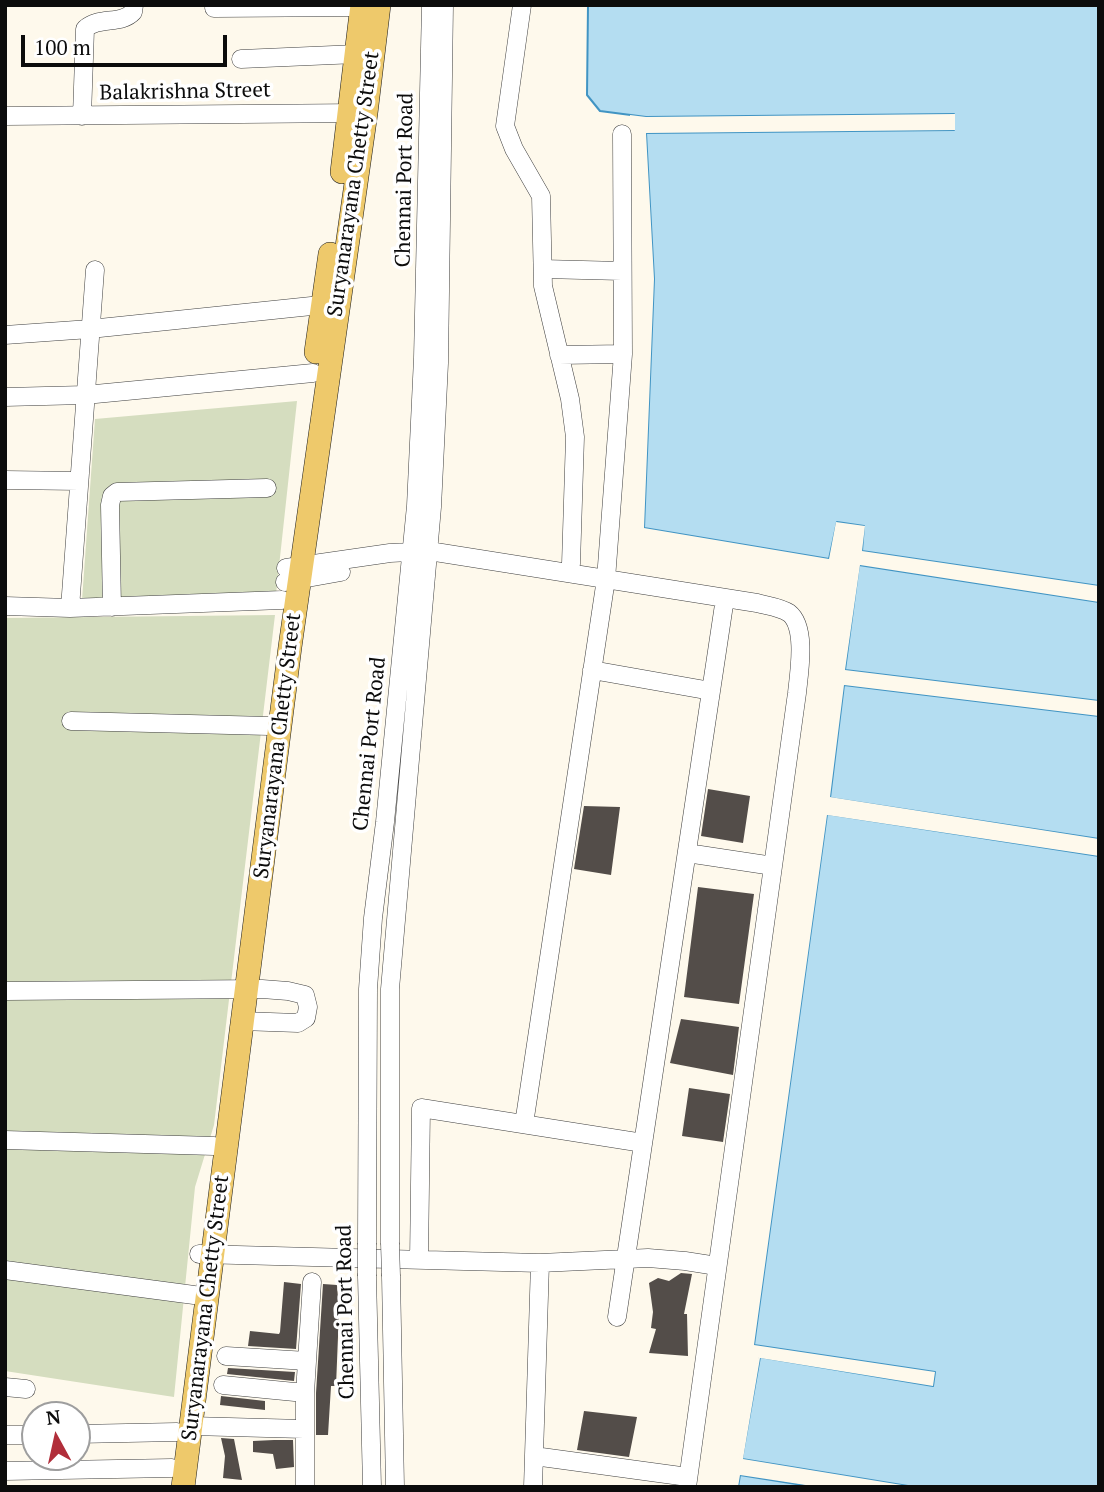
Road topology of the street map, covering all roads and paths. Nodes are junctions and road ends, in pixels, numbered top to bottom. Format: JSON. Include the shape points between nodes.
{"nodes":[{"id":1,"x":134,"y":5,"type":"edge"},
{"id":2,"x":431,"y":5,"type":"edge"},
{"id":3,"x":444,"y":5,"type":"edge"},
{"id":4,"x":522,"y":5,"type":"edge"},
{"id":5,"x":367,"y":6,"type":"edge"},
{"id":6,"x":214,"y":8,"type":"dead end"},
{"id":7,"x":357,"y":54,"type":"junction"},
{"id":8,"x":240,"y":59,"type":"dead end"},
{"id":9,"x":358,"y":113,"type":"junction"},
{"id":10,"x":5,"y":116,"type":"edge"},
{"id":11,"x":82,"y":116,"type":"junction"},
{"id":12,"x":622,"y":134,"type":"dead end"},
{"id":13,"x":95,"y":270,"type":"dead end"},
{"id":14,"x":543,"y":270,"type":"junction"},
{"id":15,"x":622,"y":271,"type":"junction"},
{"id":16,"x":321,"y":305,"type":"junction"},
{"id":17,"x":90,"y":329,"type":"junction"},
{"id":18,"x":5,"y":335,"type":"edge"},
{"id":19,"x":623,"y":354,"type":"junction"},
{"id":20,"x":559,"y":355,"type":"junction"},
{"id":21,"x":313,"y":373,"type":"junction"},
{"id":22,"x":85,"y":396,"type":"junction"},
{"id":23,"x":5,"y":397,"type":"edge"},
{"id":24,"x":5,"y":480,"type":"edge"},
{"id":25,"x":79,"y":481,"type":"junction"},
{"id":26,"x":267,"y":488,"type":"dead end"},
{"id":27,"x":418,"y":553,"type":"junction"},
{"id":28,"x":571,"y":564,"type":"dead end"},
{"id":29,"x":291,"y":579,"type":"junction"},
{"id":30,"x":606,"y":579,"type":"junction"},
{"id":31,"x":725,"y":598,"type":"junction"},
{"id":32,"x":5,"y":606,"type":"edge"},
{"id":33,"x":112,"y":607,"type":"junction"},
{"id":34,"x":70,"y":608,"type":"junction"},
{"id":35,"x":593,"y":670,"type":"junction"},
{"id":36,"x":711,"y":691,"type":"junction"},
{"id":37,"x":71,"y":721,"type":"dead end"},
{"id":38,"x":269,"y":726,"type":"junction"},
{"id":39,"x":687,"y":853,"type":"junction"},
{"id":40,"x":773,"y":866,"type":"junction"},
{"id":41,"x":240,"y":988,"type":"junction"},
{"id":42,"x":5,"y":991,"type":"edge"},
{"id":43,"x":242,"y":1021,"type":"junction"},
{"id":44,"x":524,"y":1124,"type":"junction"},
{"id":45,"x":5,"y":1140,"type":"edge"},
{"id":46,"x":643,"y":1143,"type":"junction"},
{"id":47,"x":214,"y":1146,"type":"junction"},
{"id":48,"x":205,"y":1254,"type":"junction"},
{"id":49,"x":626,"y":1259,"type":"junction"},
{"id":50,"x":419,"y":1260,"type":"junction"},
{"id":51,"x":540,"y":1264,"type":"junction"},
{"id":52,"x":717,"y":1266,"type":"junction"},
{"id":53,"x":5,"y":1270,"type":"edge"},
{"id":54,"x":312,"y":1282,"type":"dead end"},
{"id":55,"x":194,"y":1295,"type":"junction"},
{"id":56,"x":617,"y":1317,"type":"dead end"},
{"id":57,"x":226,"y":1356,"type":"dead end"},
{"id":58,"x":307,"y":1361,"type":"junction"},
{"id":59,"x":223,"y":1385,"type":"dead end"},
{"id":60,"x":5,"y":1387,"type":"edge"},
{"id":61,"x":26,"y":1389,"type":"dead end"},
{"id":62,"x":305,"y":1393,"type":"junction"},
{"id":63,"x":184,"y":1429,"type":"junction"},
{"id":64,"x":304,"y":1429,"type":"junction"},
{"id":65,"x":91,"y":1433,"type":"edge"},
{"id":66,"x":534,"y":1456,"type":"junction"},
{"id":67,"x":5,"y":1471,"type":"edge"},
{"id":68,"x":175,"y":1481,"type":"edge"},
{"id":69,"x":688,"y":1482,"type":"edge"},
{"id":70,"x":305,"y":1487,"type":"edge"},
{"id":71,"x":372,"y":1487,"type":"edge"},
{"id":72,"x":395,"y":1487,"type":"edge"},
{"id":73,"x":533,"y":1487,"type":"edge"}],
"edges":[{"from":1,"to":11,"type":"street","via":[[127,18],[97,22],[85,29]]},
{"from":2,"to":27,"type":"street","name":"Chennai Port Road"},
{"from":3,"to":27,"type":"street","name":"Chennai Port Road","via":[[439,363]]},
{"from":4,"to":14,"type":"street","via":[[505,126],[541,196]]},
{"from":5,"to":6,"type":"street"},
{"from":5,"to":7,"type":"main road","name":"Suryanarayana Chetty Street"},
{"from":5,"to":9,"type":"main road","name":"Suryanarayana Chetty Street"},
{"from":7,"to":8,"type":"street"},
{"from":7,"to":9,"type":"main road","name":"Suryanarayana Chetty Street"},
{"from":9,"to":11,"type":"street","name":"Balakrishna Street"},
{"from":9,"to":16,"type":"main road","name":"Suryanarayana Chetty Street"},
{"from":9,"to":29,"type":"main road","name":"Suryanarayana Chetty Street"},
{"from":10,"to":11,"type":"street","name":"Balakrishna Street"},
{"from":12,"to":15,"type":"street"},
{"from":13,"to":17,"type":"street"},
{"from":14,"to":15,"type":"street"},
{"from":14,"to":20,"type":"street"},
{"from":15,"to":19,"type":"street"},
{"from":16,"to":17,"type":"street"},
{"from":16,"to":21,"type":"main road","name":"Suryanarayana Chetty Street"},
{"from":17,"to":18,"type":"street"},
{"from":17,"to":22,"type":"street"},
{"from":19,"to":20,"type":"street"},
{"from":19,"to":30,"type":"street"},
{"from":20,"to":28,"type":"street","via":[[575,437]]},
{"from":21,"to":22,"type":"street"},
{"from":21,"to":29,"type":"main road","name":"Suryanarayana Chetty Street"},
{"from":22,"to":23,"type":"street"},
{"from":22,"to":25,"type":"street"},
{"from":24,"to":25,"type":"street"},
{"from":25,"to":34,"type":"street"},
{"from":26,"to":33,"type":"street","via":[[117,492],[110,505]]},
{"from":27,"to":29,"type":"street"},
{"from":27,"to":30,"type":"street"},
{"from":27,"to":71,"type":"street","name":"Chennai Port Road","bridge":true,"via":[[368,989]]},
{"from":27,"to":72,"type":"street","name":"Chennai Port Road","bridge":true,"via":[[390,989]]},
{"from":29,"to":33,"type":"street"},
{"from":29,"to":38,"type":"main road","name":"Suryanarayana Chetty Street"},
{"from":29,"to":41,"type":"main road","name":"Suryanarayana Chetty Street"},
{"from":30,"to":31,"type":"street"},
{"from":30,"to":35,"type":"street"},
{"from":31,"to":36,"type":"street"},
{"from":31,"to":40,"type":"street","via":[[782,610],[790,614],[799,630],[797,693]]},
{"from":32,"to":34,"type":"street"},
{"from":33,"to":34,"type":"street"},
{"from":35,"to":36,"type":"street"},
{"from":35,"to":44,"type":"street"},
{"from":36,"to":39,"type":"street"},
{"from":37,"to":38,"type":"street"},
{"from":38,"to":41,"type":"main road","name":"Suryanarayana Chetty Street"},
{"from":39,"to":40,"type":"street"},
{"from":39,"to":46,"type":"street"},
{"from":40,"to":52,"type":"street"},
{"from":41,"to":42,"type":"street"},
{"from":41,"to":43,"type":"main road","name":"Suryanarayana Chetty Street"},
{"from":41,"to":43,"type":"street","via":[[299,993],[305,995],[309,1007],[299,1023]]},
{"from":41,"to":47,"type":"main road","name":"Suryanarayana Chetty Street"},
{"from":43,"to":48,"type":"main road","name":"Suryanarayana Chetty Street"},
{"from":44,"to":46,"type":"street"},
{"from":44,"to":50,"type":"street","via":[[421,1108]]},
{"from":45,"to":47,"type":"street"},
{"from":46,"to":49,"type":"street"},
{"from":47,"to":48,"type":"main road","name":"Suryanarayana Chetty Street"},
{"from":48,"to":50,"type":"street"},
{"from":48,"to":55,"type":"main road","name":"Suryanarayana Chetty Street"},
{"from":48,"to":63,"type":"main road","name":"Suryanarayana Chetty Street"},
{"from":49,"to":51,"type":"street"},
{"from":49,"to":52,"type":"street","via":[[664,1258]]},
{"from":49,"to":56,"type":"street"},
{"from":50,"to":51,"type":"street"},
{"from":51,"to":66,"type":"street"},
{"from":52,"to":69,"type":"street"},
{"from":53,"to":55,"type":"street"},
{"from":54,"to":58,"type":"street"},
{"from":55,"to":63,"type":"main road","name":"Suryanarayana Chetty Street"},
{"from":57,"to":58,"type":"street"},
{"from":58,"to":62,"type":"street"},
{"from":59,"to":62,"type":"street"},
{"from":60,"to":61,"type":"street"},
{"from":62,"to":64,"type":"street"},
{"from":63,"to":64,"type":"street"},
{"from":63,"to":65,"type":"street"},
{"from":63,"to":68,"type":"main road","name":"Suryanarayana Chetty Street"},
{"from":64,"to":70,"type":"street"},
{"from":66,"to":69,"type":"street"},
{"from":66,"to":73,"type":"street"},
{"from":67,"to":68,"type":"street"}]}
